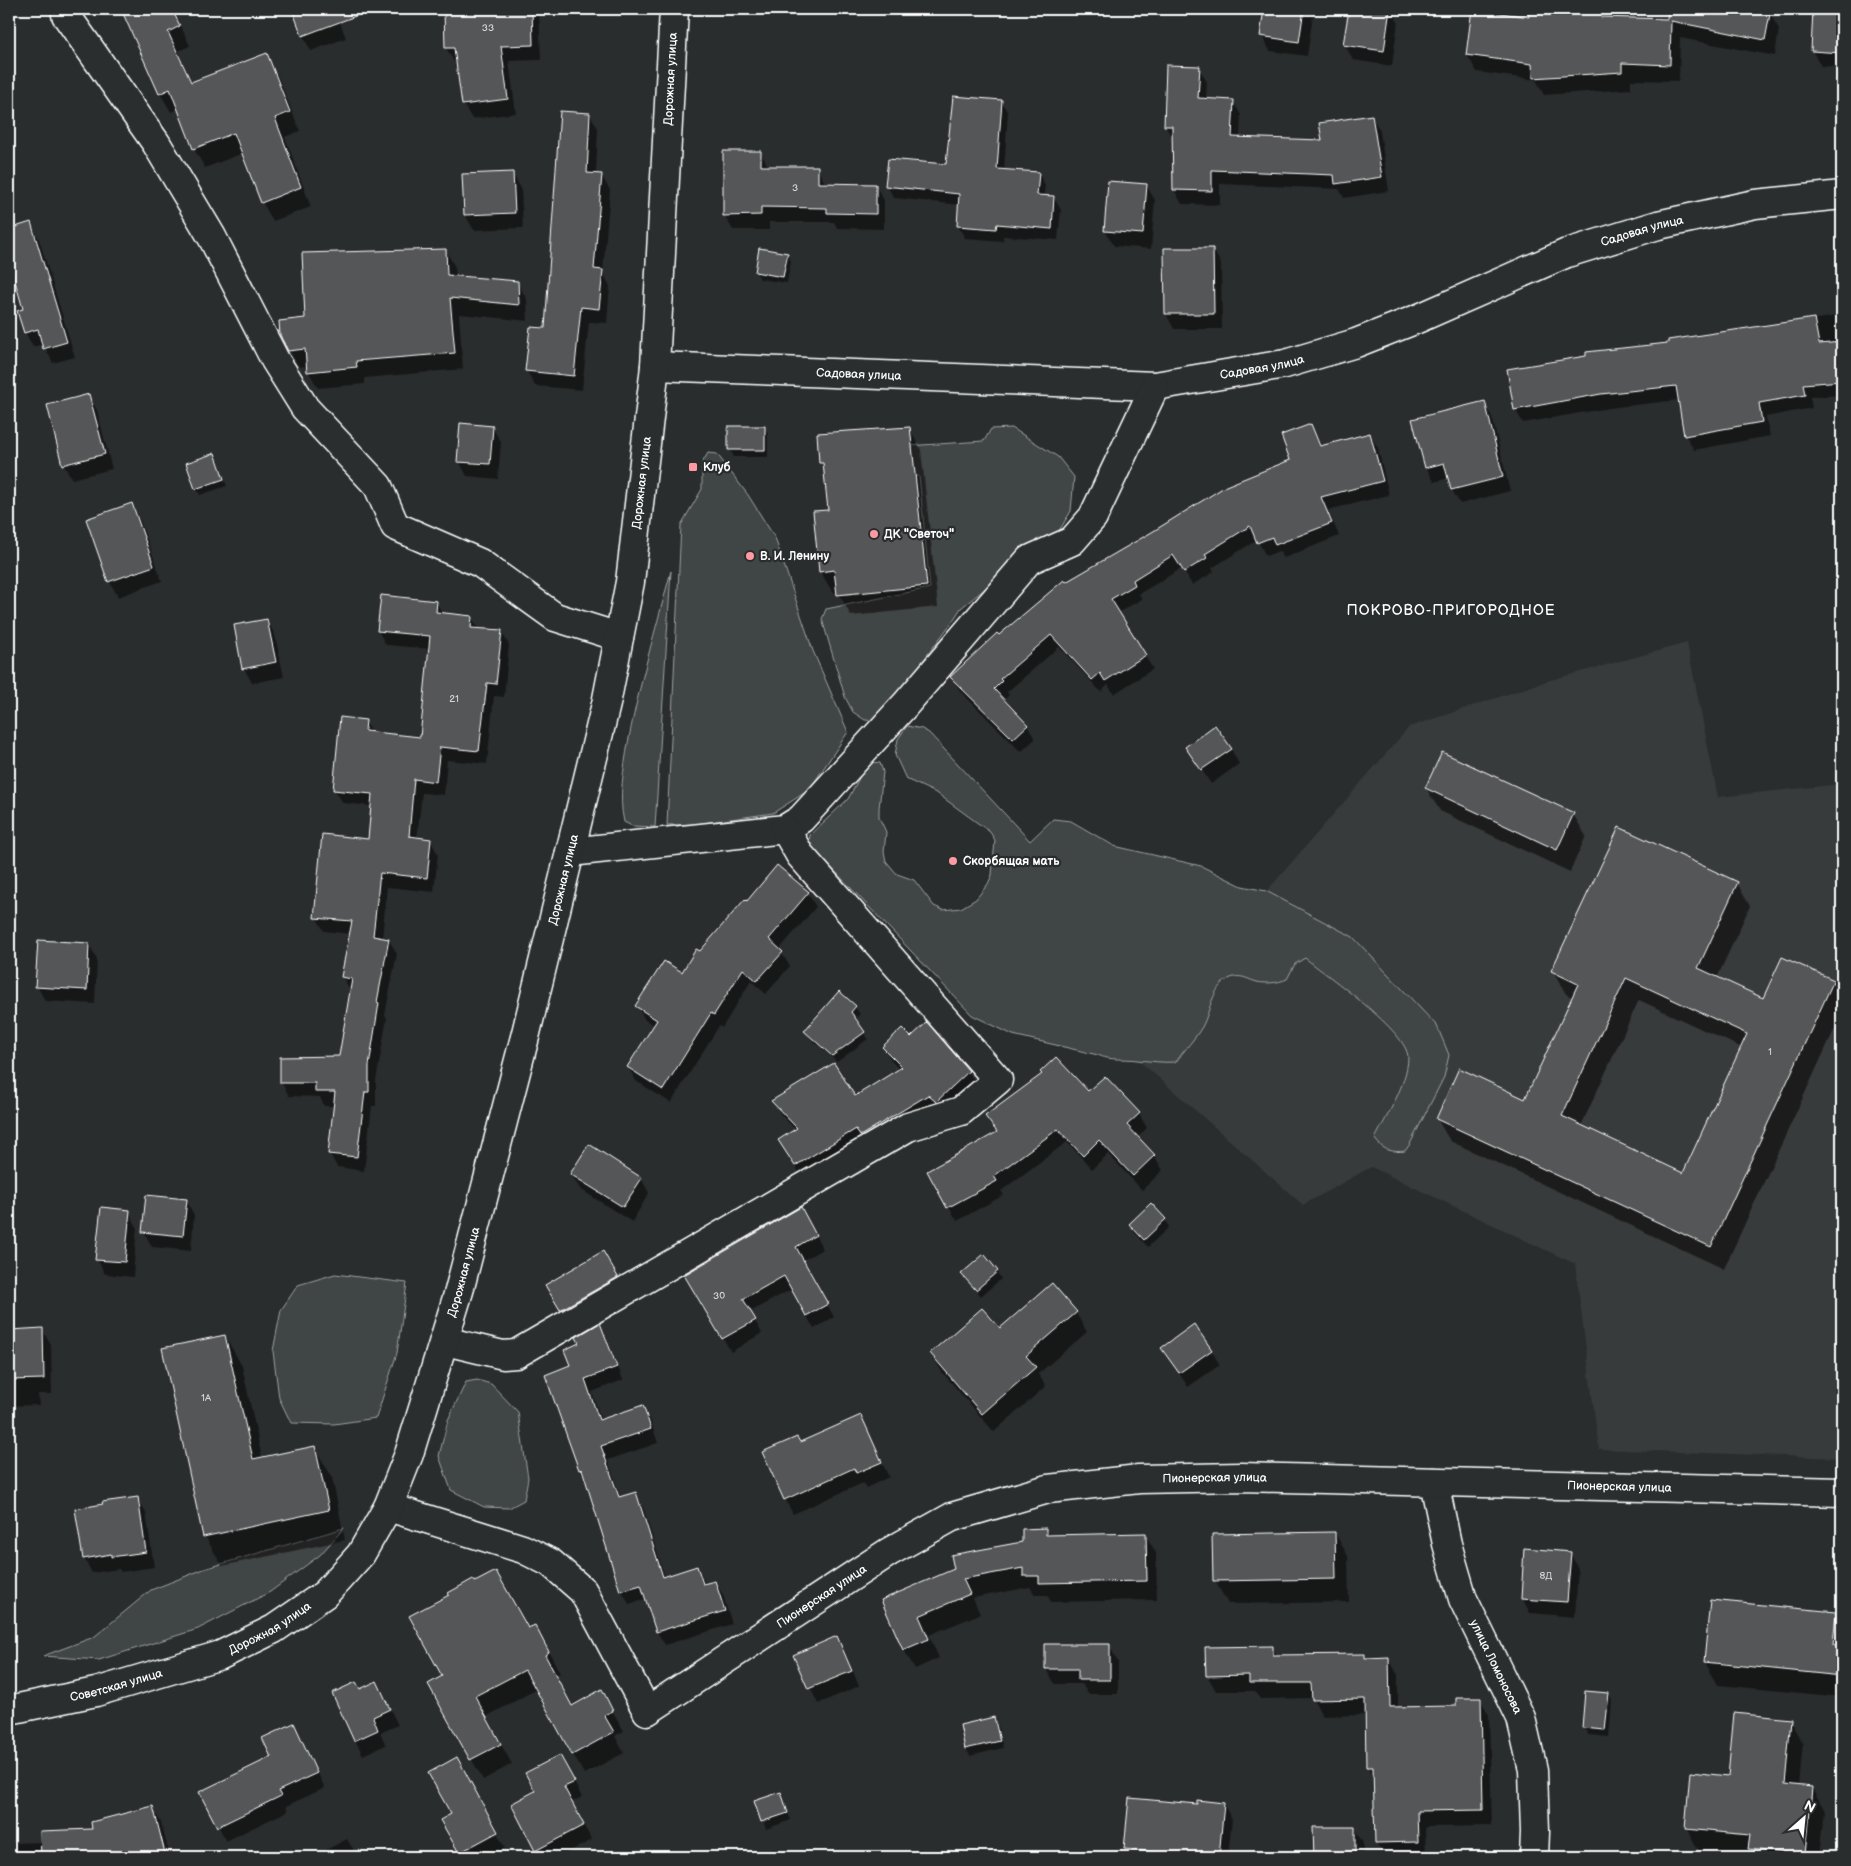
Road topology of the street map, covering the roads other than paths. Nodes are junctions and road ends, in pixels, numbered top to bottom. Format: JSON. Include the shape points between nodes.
{"nodes":[{"id":1,"x":674,"y":9,"type":"edge"},
{"id":2,"x":69,"y":11,"type":"edge"},
{"id":3,"x":1842,"y":195,"type":"edge"},
{"id":4,"x":655,"y":366,"type":"junction"},
{"id":5,"x":1155,"y":386,"type":"junction"},
{"id":6,"x":619,"y":637,"type":"junction"},
{"id":7,"x":785,"y":829,"type":"junction"},
{"id":8,"x":570,"y":852,"type":"junction"},
{"id":9,"x":445,"y":1340,"type":"junction"},
{"id":10,"x":1434,"y":1482,"type":"junction"},
{"id":11,"x":1842,"y":1492,"type":"edge"},
{"id":12,"x":388,"y":1507,"type":"junction"},
{"id":13,"x":221,"y":1655,"type":"joint"},
{"id":14,"x":9,"y":1710,"type":"edge"},
{"id":15,"x":1534,"y":1857,"type":"edge"}],
"edges":[{"from":1,"to":4,"type":"street","name":"Дорожная улица"},
{"from":2,"to":6,"type":"street","via":[[156,142],[212,237],[275,360],[305,408],[378,486],[395,526],[480,563],[555,617]]},
{"from":3,"to":5,"type":"street","name":"Садовая улица","via":[[1755,204],[1658,225],[1567,253],[1356,343],[1284,364]]},
{"from":4,"to":5,"type":"street","name":"Садовая улица"},
{"from":4,"to":6,"type":"street","name":"Дорожная улица","via":[[630,582]]},
{"from":5,"to":7,"type":"street","via":[[1093,517],[1072,541],[1029,560],[905,705],[801,819]]},
{"from":6,"to":8,"type":"street","name":"Дорожная улица"},
{"from":7,"to":8,"type":"street"},
{"from":7,"to":9,"type":"street","via":[[800,855],[998,1080],[961,1111],[908,1127],[516,1354],[502,1355]]},
{"from":8,"to":9,"type":"street","name":"Дорожная улица"},
{"from":9,"to":12,"type":"street","name":"Дорожная улица","via":[[410,1454]]},
{"from":10,"to":11,"type":"street","name":"Пионерская улица"},
{"from":10,"to":12,"type":"street","name":"Пионерская улица","via":[[1241,1476],[1139,1479],[1048,1489],[952,1517],[889,1552],[646,1710],[583,1591],[551,1563],[523,1549]]},
{"from":10,"to":15,"type":"street","name":"улица Ломоносова","via":[[1463,1599],[1521,1718],[1533,1770]]},
{"from":12,"to":13,"type":"street","name":"Дорожная улица","via":[[362,1554],[324,1594],[274,1629]]},
{"from":13,"to":14,"type":"street","name":"Советская улица","via":[[96,1692]]}]}
